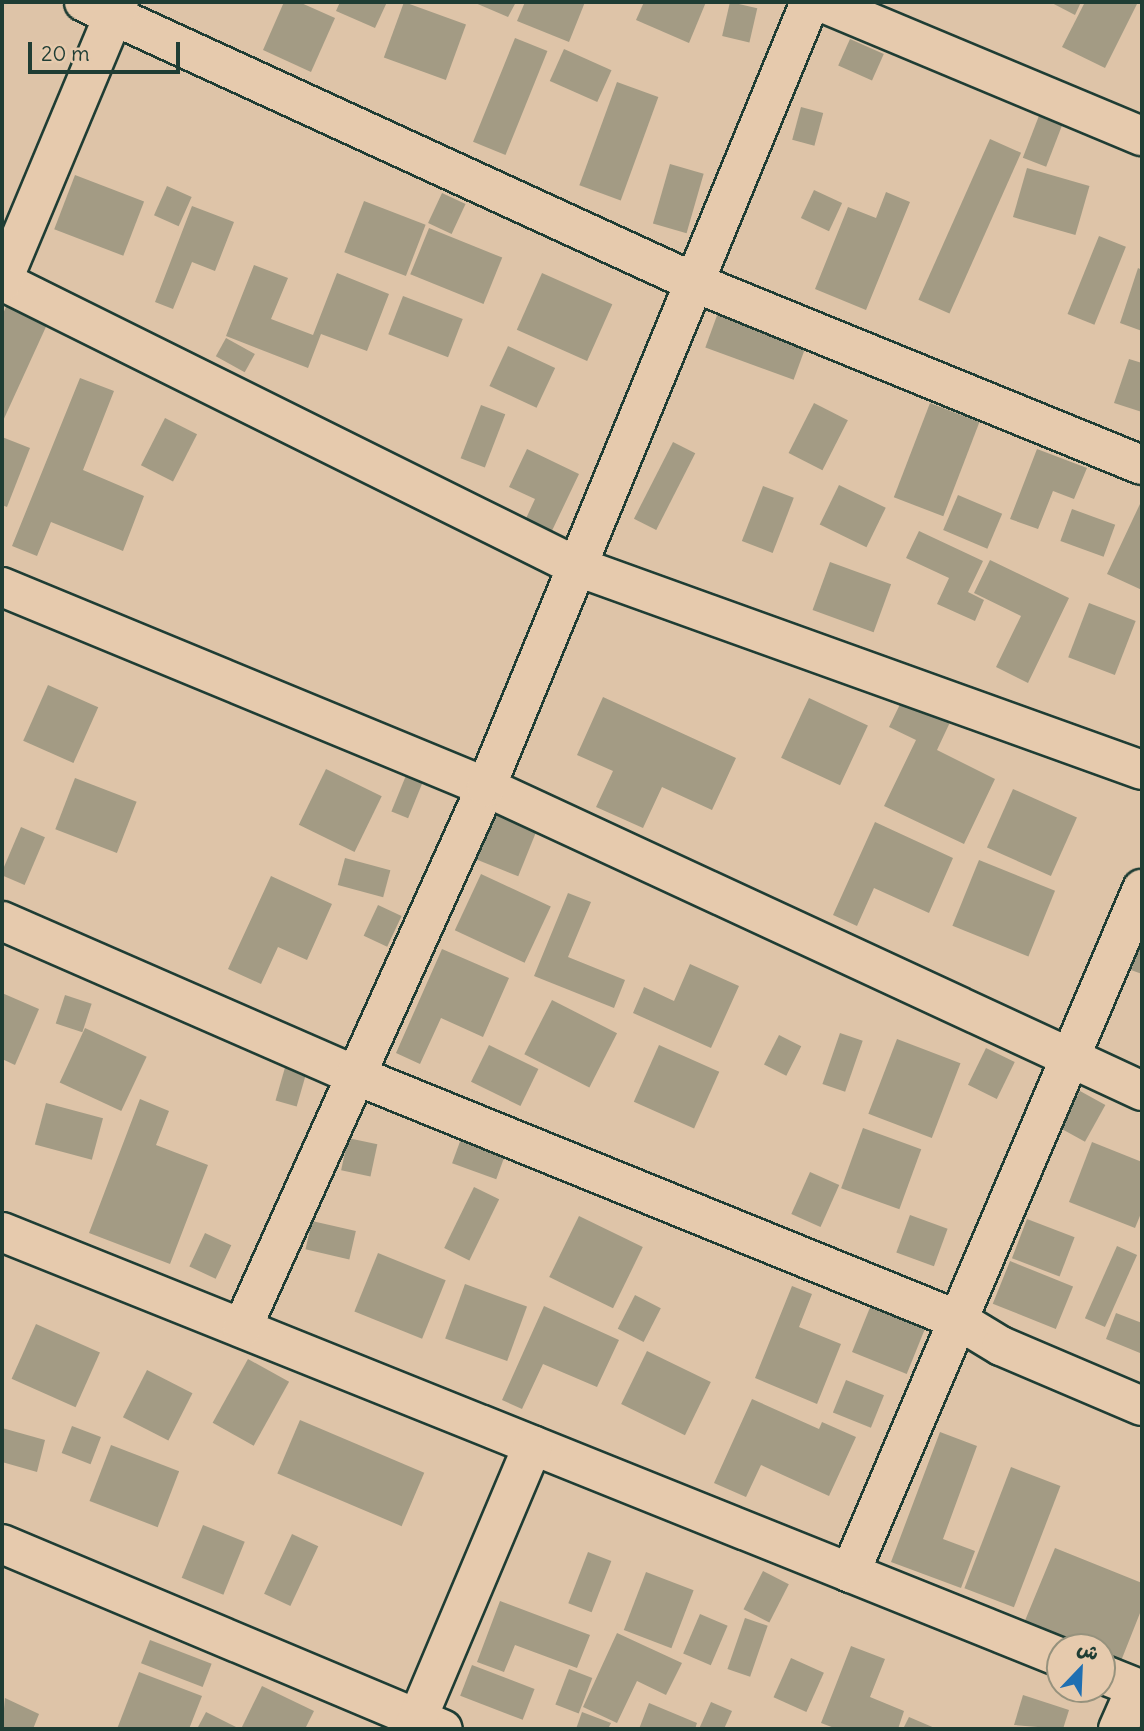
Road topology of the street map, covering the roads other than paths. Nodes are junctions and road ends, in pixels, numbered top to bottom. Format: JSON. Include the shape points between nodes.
{"nodes":[{"id":1,"x":810,"y":2,"type":"edge"},
{"id":2,"x":821,"y":2,"type":"edge"},
{"id":3,"x":105,"y":6,"type":"edge"},
{"id":4,"x":1142,"y":136,"type":"edge"},
{"id":5,"x":2,"y":281,"type":"edge"},
{"id":6,"x":698,"y":284,"type":"junction"},
{"id":7,"x":1142,"y":465,"type":"edge"},
{"id":8,"x":578,"y":567,"type":"junction"},
{"id":9,"x":2,"y":587,"type":"edge"},
{"id":10,"x":1142,"y":770,"type":"edge"},
{"id":11,"x":486,"y":787,"type":"junction"},
{"id":12,"x":1142,"y":890,"type":"edge"},
{"id":13,"x":2,"y":921,"type":"edge"},
{"id":14,"x":1069,"y":1061,"type":"junction"},
{"id":15,"x":355,"y":1075,"type":"junction"},
{"id":16,"x":1142,"y":1091,"type":"edge"},
{"id":17,"x":2,"y":1232,"type":"edge"},
{"id":18,"x":958,"y":1320,"type":"junction"},
{"id":19,"x":242,"y":1328,"type":"junction"},
{"id":20,"x":1142,"y":1406,"type":"edge"},
{"id":21,"x":533,"y":1445,"type":"junction"},
{"id":22,"x":2,"y":1544,"type":"edge"},
{"id":23,"x":850,"y":1573,"type":"junction"},
{"id":24,"x":1046,"y":1651,"type":"edge"},
{"id":25,"x":1127,"y":1684,"type":"edge"},
{"id":26,"x":425,"y":1726,"type":"edge"},
{"id":27,"x":1118,"y":1729,"type":"edge"}],
"edges":[{"from":1,"to":6,"type":"street"},
{"from":2,"to":4,"type":"street"},
{"from":3,"to":5,"type":"street"},
{"from":3,"to":6,"type":"street"},
{"from":5,"to":8,"type":"street"},
{"from":6,"to":7,"type":"street"},
{"from":6,"to":8,"type":"street"},
{"from":8,"to":10,"type":"street"},
{"from":8,"to":11,"type":"street"},
{"from":9,"to":11,"type":"street"},
{"from":11,"to":14,"type":"street"},
{"from":11,"to":15,"type":"street"},
{"from":12,"to":14,"type":"street"},
{"from":13,"to":15,"type":"street"},
{"from":14,"to":16,"type":"street"},
{"from":14,"to":18,"type":"street"},
{"from":15,"to":18,"type":"street"},
{"from":15,"to":19,"type":"street"},
{"from":17,"to":19,"type":"street"},
{"from":18,"to":20,"type":"street","via":[[1024,1356]]},
{"from":18,"to":23,"type":"street"},
{"from":19,"to":21,"type":"street"},
{"from":21,"to":23,"type":"street"},
{"from":21,"to":26,"type":"street"},
{"from":22,"to":26,"type":"street"},
{"from":23,"to":24,"type":"street"},
{"from":25,"to":27,"type":"street"}]}
